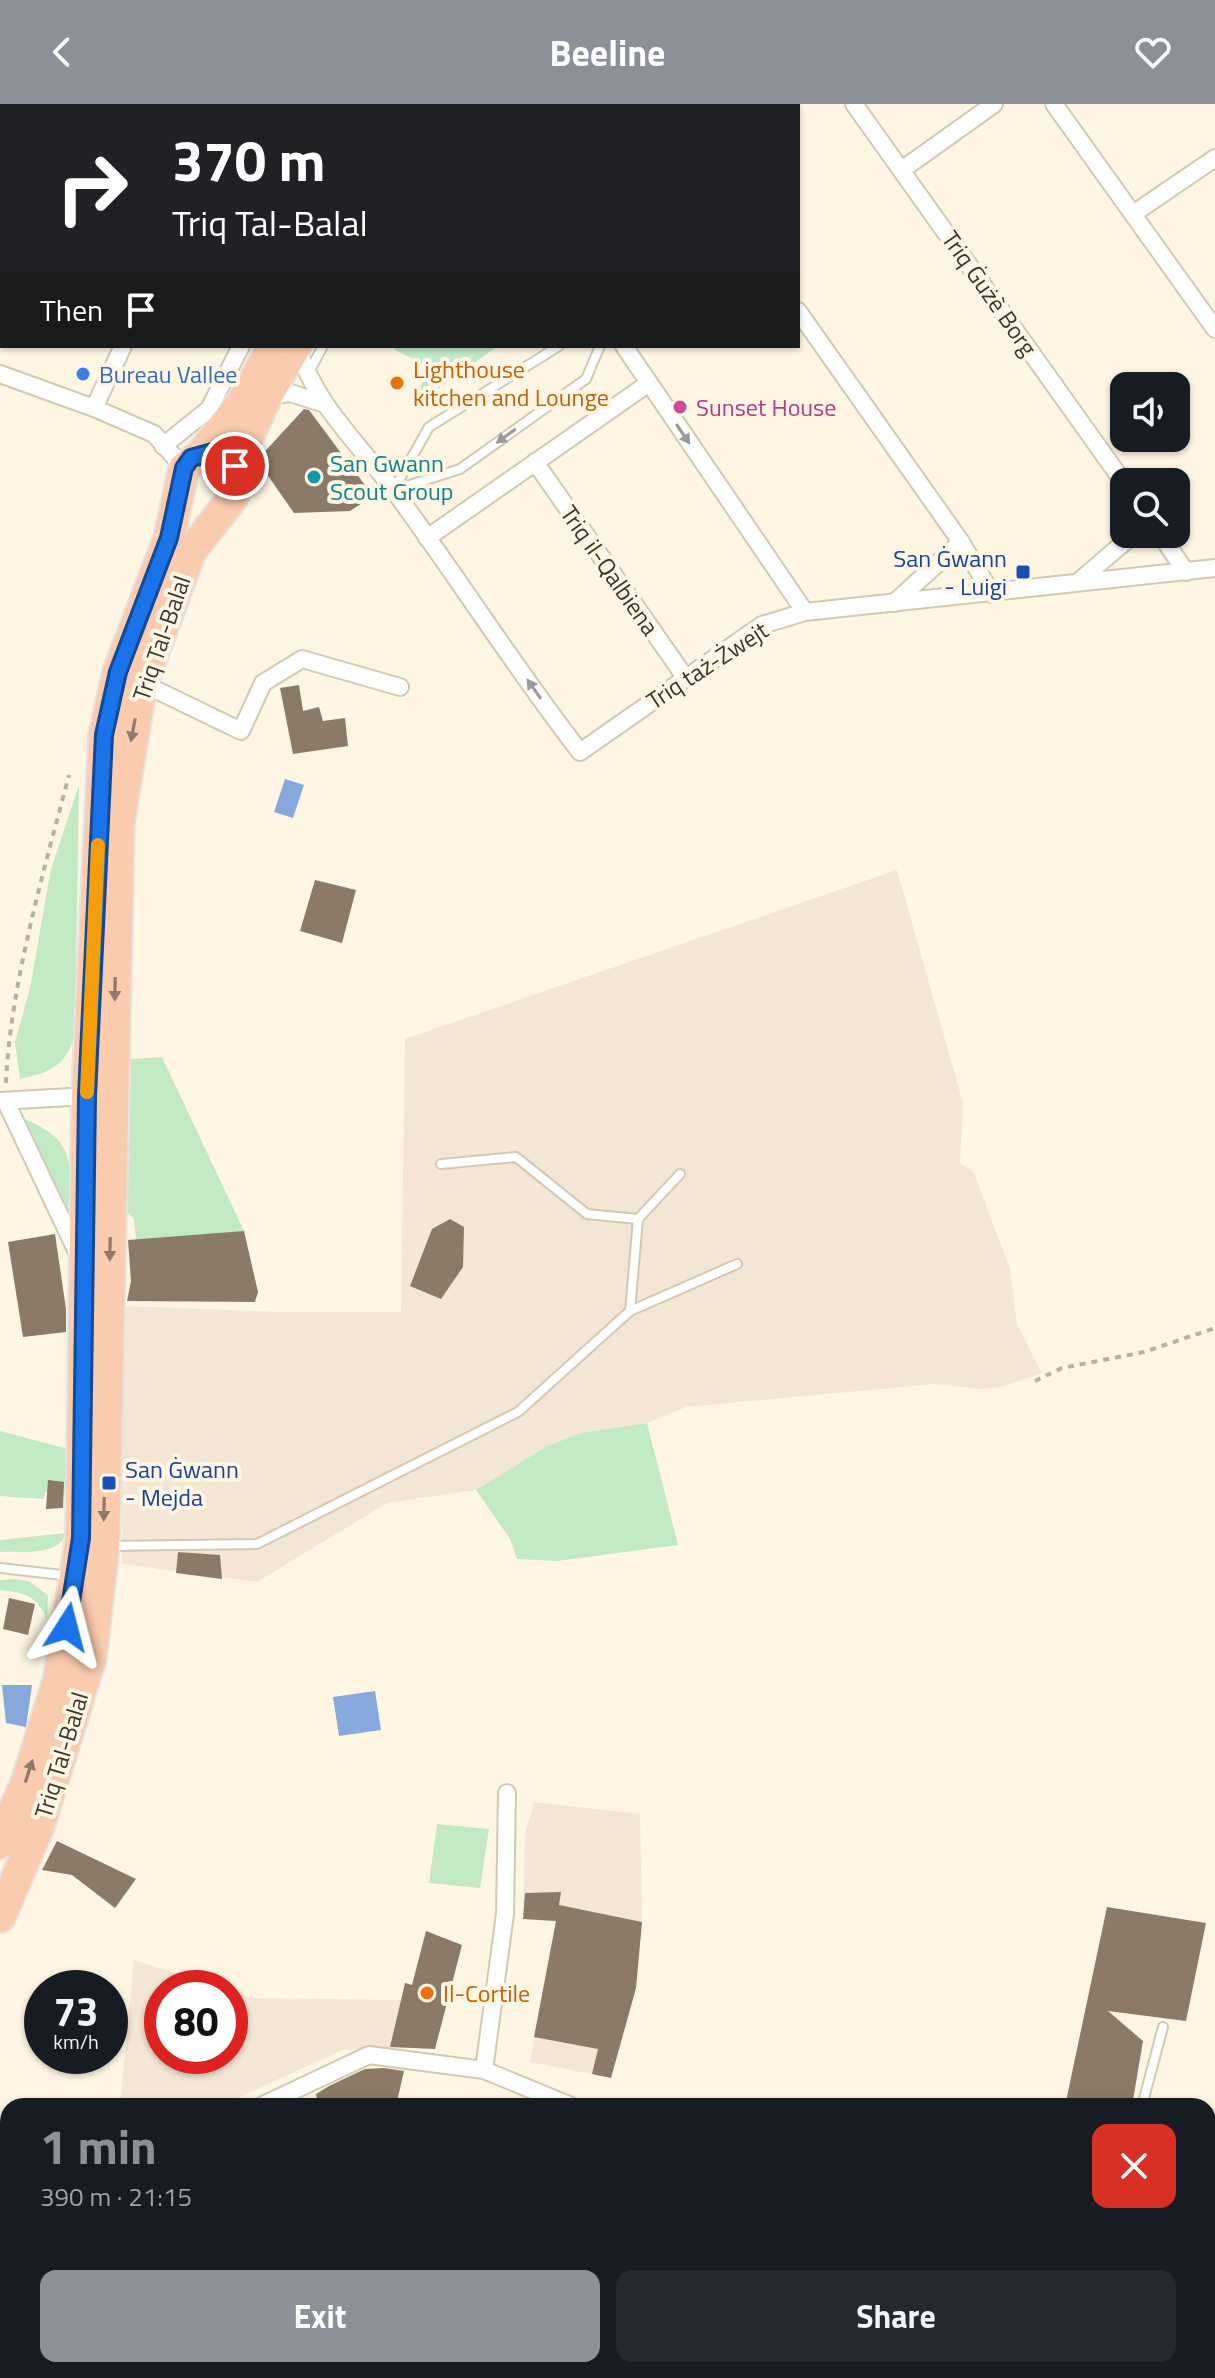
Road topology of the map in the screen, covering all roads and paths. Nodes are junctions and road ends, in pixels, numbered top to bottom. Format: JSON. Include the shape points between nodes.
{"nodes":[{"id":1,"x":854,"y":104,"type":"edge"},
{"id":2,"x":994,"y":104,"type":"edge"},
{"id":3,"x":1054,"y":104,"type":"edge"},
{"id":4,"x":1215,"y":158,"type":"edge"},
{"id":5,"x":903,"y":169,"type":"junction"},
{"id":6,"x":1133,"y":214,"type":"junction"},
{"id":7,"x":800,"y":314,"type":"edge"},
{"id":8,"x":1215,"y":329,"type":"edge"},
{"id":9,"x":122,"y":348,"type":"edge"},
{"id":10,"x":240,"y":348,"type":"edge"},
{"id":11,"x":272,"y":348,"type":"edge"},
{"id":12,"x":295,"y":348,"type":"edge"},
{"id":13,"x":297,"y":348,"type":"edge"},
{"id":14,"x":322,"y":348,"type":"edge"},
{"id":15,"x":556,"y":348,"type":"edge"},
{"id":16,"x":599,"y":348,"type":"edge"},
{"id":17,"x":625,"y":348,"type":"edge"},
{"id":18,"x":0,"y":374,"type":"edge"},
{"id":19,"x":307,"y":377,"type":"junction"},
{"id":20,"x":649,"y":383,"type":"junction"},
{"id":21,"x":267,"y":396,"type":"junction"},
{"id":22,"x":322,"y":403,"type":"junction"},
{"id":23,"x":94,"y":408,"type":"junction"},
{"id":24,"x":209,"y":409,"type":"junction"},
{"id":25,"x":163,"y":446,"type":"junction"},
{"id":26,"x":196,"y":462,"type":"junction"},
{"id":27,"x":535,"y":462,"type":"junction"},
{"id":28,"x":235,"y":466,"type":"junction"},
{"id":29,"x":1113,"y":468,"type":"edge"},
{"id":30,"x":393,"y":490,"type":"junction"},
{"id":31,"x":225,"y":505,"type":"junction"},
{"id":32,"x":427,"y":538,"type":"junction"},
{"id":33,"x":961,"y":542,"type":"junction"},
{"id":34,"x":1118,"y":548,"type":"edge"},
{"id":35,"x":1170,"y":548,"type":"edge"},
{"id":36,"x":1186,"y":572,"type":"junction"},
{"id":37,"x":1211,"y":574,"type":"edge"},
{"id":38,"x":1078,"y":582,"type":"junction"},
{"id":39,"x":992,"y":594,"type":"junction"},
{"id":40,"x":894,"y":603,"type":"junction"},
{"id":41,"x":805,"y":612,"type":"junction"},
{"id":42,"x":685,"y":677,"type":"junction"},
{"id":43,"x":142,"y":683,"type":"junction"},
{"id":44,"x":400,"y":687,"type":"dead end"},
{"id":45,"x":69,"y":775,"type":"dead end"},
{"id":46,"x":87,"y":1096,"type":"junction"},
{"id":47,"x":3,"y":1102,"type":"edge"},
{"id":48,"x":441,"y":1164,"type":"dead end"},
{"id":49,"x":680,"y":1174,"type":"dead end"},
{"id":50,"x":638,"y":1219,"type":"junction"},
{"id":51,"x":737,"y":1264,"type":"dead end"},
{"id":52,"x":86,"y":1270,"type":"junction"},
{"id":53,"x":630,"y":1311,"type":"junction"},
{"id":54,"x":1215,"y":1328,"type":"edge"},
{"id":55,"x":1035,"y":1381,"type":"dead end"},
{"id":56,"x":104,"y":1546,"type":"junction"},
{"id":57,"x":0,"y":1568,"type":"edge"},
{"id":58,"x":75,"y":1577,"type":"junction"},
{"id":59,"x":507,"y":1793,"type":"dead end"},
{"id":60,"x":0,"y":1843,"type":"edge"},
{"id":61,"x":0,"y":1917,"type":"edge"},
{"id":62,"x":1163,"y":2027,"type":"dead end"},
{"id":63,"x":484,"y":2070,"type":"junction"},
{"id":64,"x":278,"y":2098,"type":"edge"},
{"id":65,"x":552,"y":2098,"type":"edge"},
{"id":66,"x":1144,"y":2098,"type":"edge"}],
"edges":[{"from":1,"to":5,"type":"street","name":"Triq Ġużè Borg"},
{"from":2,"to":5,"type":"street"},
{"from":3,"to":6,"type":"street"},
{"from":4,"to":6,"type":"street"},
{"from":5,"to":29,"type":"street","name":"Triq Ġużè Borg"},
{"from":6,"to":8,"type":"street"},
{"from":7,"to":33,"type":"street"},
{"from":9,"to":23,"type":"street"},
{"from":10,"to":24,"type":"street"},
{"from":11,"to":26,"type":"highway","name":"Triq Tal-Balal","via":[[243,401]]},
{"from":12,"to":21,"type":"highway","name":"Triq Tal-Balal"},
{"from":13,"to":19,"type":"street"},
{"from":14,"to":19,"type":"lane"},
{"from":15,"to":30,"type":"lane","via":[[429,427]]},
{"from":16,"to":30,"type":"lane","one_way":true,"via":[[586,379],[460,469]]},
{"from":17,"to":20,"type":"street"},
{"from":18,"to":23,"type":"street"},
{"from":19,"to":22,"type":"street"},
{"from":20,"to":27,"type":"street"},
{"from":20,"to":41,"type":"street","one_way":true},
{"from":21,"to":22,"type":"street","via":[[290,393]]},
{"from":21,"to":28,"type":"highway","name":"Triq Tal-Balal"},
{"from":22,"to":30,"type":"street"},
{"from":23,"to":25,"type":"street","via":[[154,434]]},
{"from":24,"to":25,"type":"street"},
{"from":24,"to":26,"type":"street","name":"Triq Tal-Balal"},
{"from":25,"to":26,"type":"street"},
{"from":26,"to":28,"type":"highway","via":[[223,455]]},
{"from":26,"to":31,"type":"highway","via":[[196,506]]},
{"from":26,"to":46,"type":"highway","name":"Triq Tal-Balal","via":[[118,672],[104,735]]},
{"from":27,"to":32,"type":"street"},
{"from":27,"to":42,"type":"street","name":"Triq il-Qalbiena"},
{"from":28,"to":31,"type":"highway","name":"Triq Tal-Balal","via":[[238,484]]},
{"from":30,"to":32,"type":"street"},
{"from":31,"to":43,"type":"highway","name":"Triq Tal-Balal","via":[[191,551]]},
{"from":42,"to":32,"type":"street","name":"Triq taż-Żwejt","one_way":true,"via":[[580,752]]},
{"from":33,"to":39,"type":"street"},
{"from":33,"to":40,"type":"street"},
{"from":34,"to":38,"type":"street"},
{"from":35,"to":36,"type":"street"},
{"from":36,"to":37,"type":"street","name":"Triq taż-Żwejt"},
{"from":36,"to":38,"type":"street","name":"Triq taż-Żwejt"},
{"from":38,"to":39,"type":"street","name":"Triq taż-Żwejt"},
{"from":39,"to":40,"type":"street","name":"Triq taż-Żwejt"},
{"from":40,"to":41,"type":"street","name":"Triq taż-Żwejt"},
{"from":41,"to":42,"type":"street","name":"Triq taż-Żwejt","via":[[762,625]]},
{"from":43,"to":44,"type":"street","via":[[241,731],[263,683],[302,659]]},
{"from":43,"to":56,"type":"highway","name":"Triq Tal-Balal","one_way":true,"via":[[119,822]]},
{"from":45,"to":47,"type":"path","via":[[42,876]]},
{"from":46,"to":47,"type":"street"},
{"from":46,"to":52,"type":"highway","name":"Triq Tal-Balal"},
{"from":47,"to":52,"type":"street"},
{"from":48,"to":50,"type":"lane","via":[[516,1157],[587,1214]]},
{"from":49,"to":50,"type":"lane"},
{"from":50,"to":53,"type":"lane"},
{"from":51,"to":53,"type":"lane"},
{"from":52,"to":58,"type":"highway","name":"Triq Tal-Balal","via":[[81,1538]]},
{"from":53,"to":56,"type":"lane","via":[[518,1412],[257,1544]]},
{"from":54,"to":55,"type":"path","via":[[1144,1352],[1062,1368]]},
{"from":56,"to":61,"type":"highway","name":"Triq Tal-Balal","via":[[91,1658],[39,1826]]},
{"from":57,"to":58,"type":"lane"},
{"from":60,"to":58,"type":"highway","name":"Triq Tal-Balal","one_way":true,"via":[[27,1780],[59,1678]]},
{"from":59,"to":63,"type":"street","via":[[505,1914]]},
{"from":62,"to":66,"type":"lane"},
{"from":63,"to":64,"type":"street","via":[[369,2055]]},
{"from":63,"to":65,"type":"street"}]}
